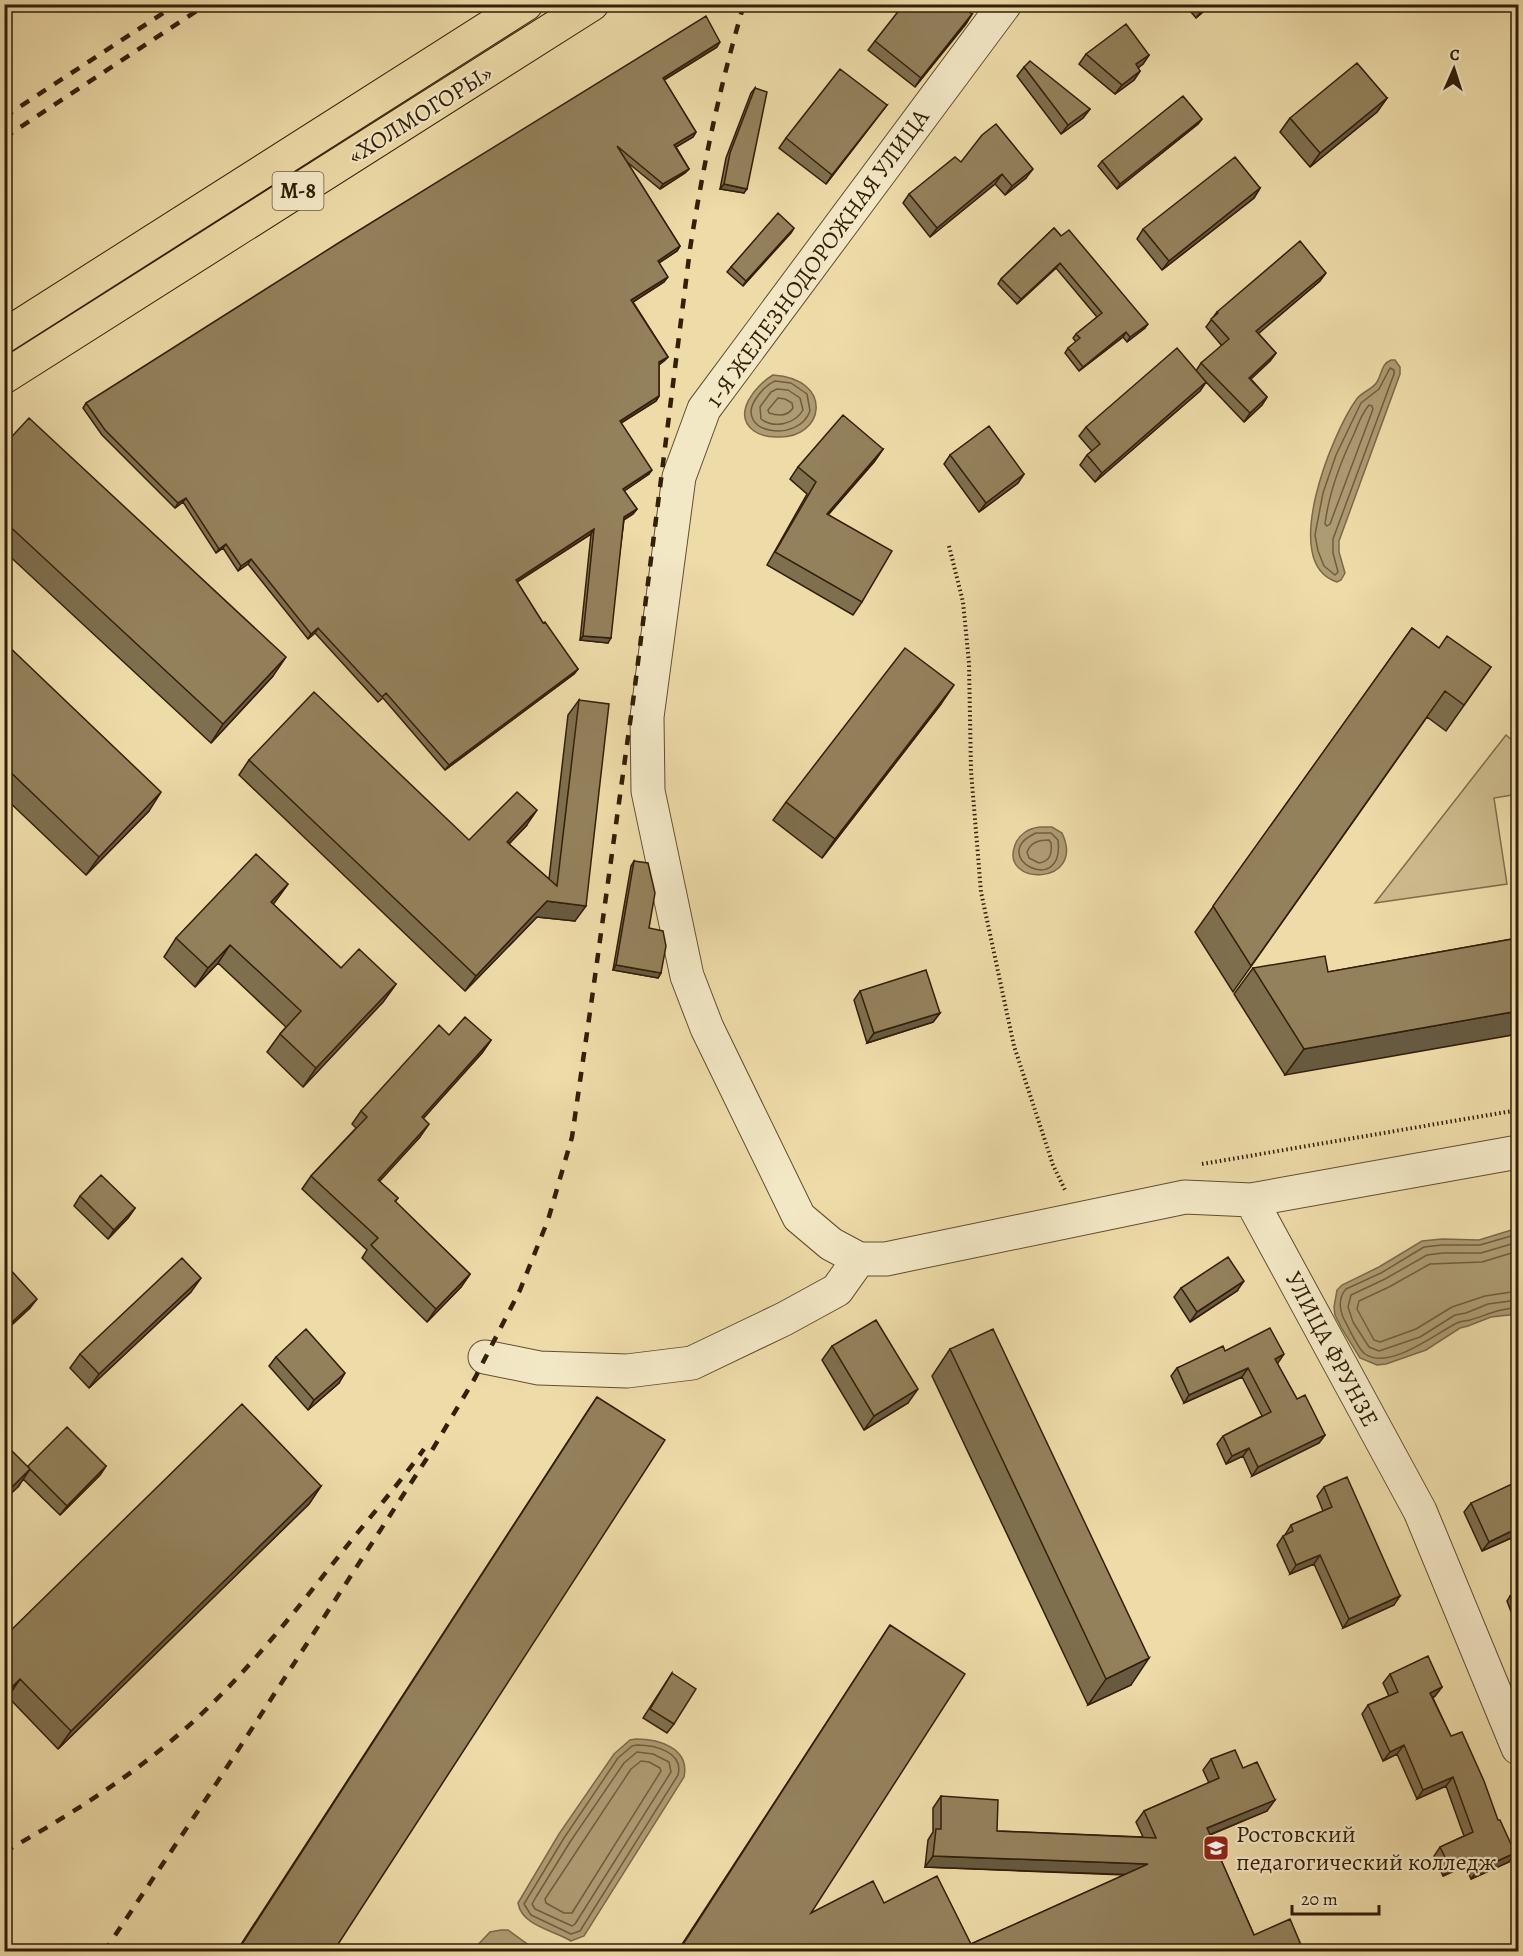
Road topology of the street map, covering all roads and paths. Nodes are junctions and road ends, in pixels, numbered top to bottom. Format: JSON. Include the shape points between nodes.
{"nodes":[{"id":1,"x":526,"y":4,"type":"edge"},
{"id":2,"x":591,"y":4,"type":"edge"},
{"id":3,"x":1005,"y":4,"type":"edge"},
{"id":4,"x":4,"y":336,"type":"edge"},
{"id":5,"x":4,"y":377,"type":"edge"},
{"id":6,"x":949,"y":546,"type":"dead end"},
{"id":7,"x":1518,"y":1110,"type":"edge"},
{"id":8,"x":1518,"y":1152,"type":"edge"},
{"id":9,"x":1194,"y":1166,"type":"dead end"},
{"id":10,"x":1072,"y":1188,"type":"dead end"},
{"id":11,"x":1251,"y":1200,"type":"junction"},
{"id":12,"x":859,"y":1259,"type":"junction"},
{"id":13,"x":485,"y":1357,"type":"dead end"},
{"id":14,"x":1518,"y":1748,"type":"edge"}],
"edges":[{"from":1,"to":4,"type":"highway","name":"«ХОЛМОГОРЫ»","number":"М-8"},
{"from":2,"to":5,"type":"highway","name":"«ХОЛМОГОРЫ»","number":"М-8"},
{"from":3,"to":12,"type":"street","name":"1-Я ЖЕЛЕЗНОДОРОЖНАЯ УЛИЦА","via":[[704,409],[679,477],[647,717],[648,791],[687,976],[707,1028],[799,1217],[831,1244]]},
{"from":6,"to":10,"type":"path","via":[[963,602],[969,663],[971,771],[981,892],[1014,1046],[1053,1165],[1064,1190]]},
{"from":7,"to":9,"type":"path"},
{"from":8,"to":11,"type":"street"},
{"from":11,"to":12,"type":"street","name":"1-Я ЖЕЛЕЗНОДОРОЖНАЯ УЛИЦА","via":[[1185,1197],[886,1259]]},
{"from":11,"to":14,"type":"street","name":"УЛИЦА ФРУНЗЕ","via":[[1420,1511]]},
{"from":12,"to":13,"type":"street","via":[[837,1290],[692,1364],[627,1371],[550,1369]]}]}
